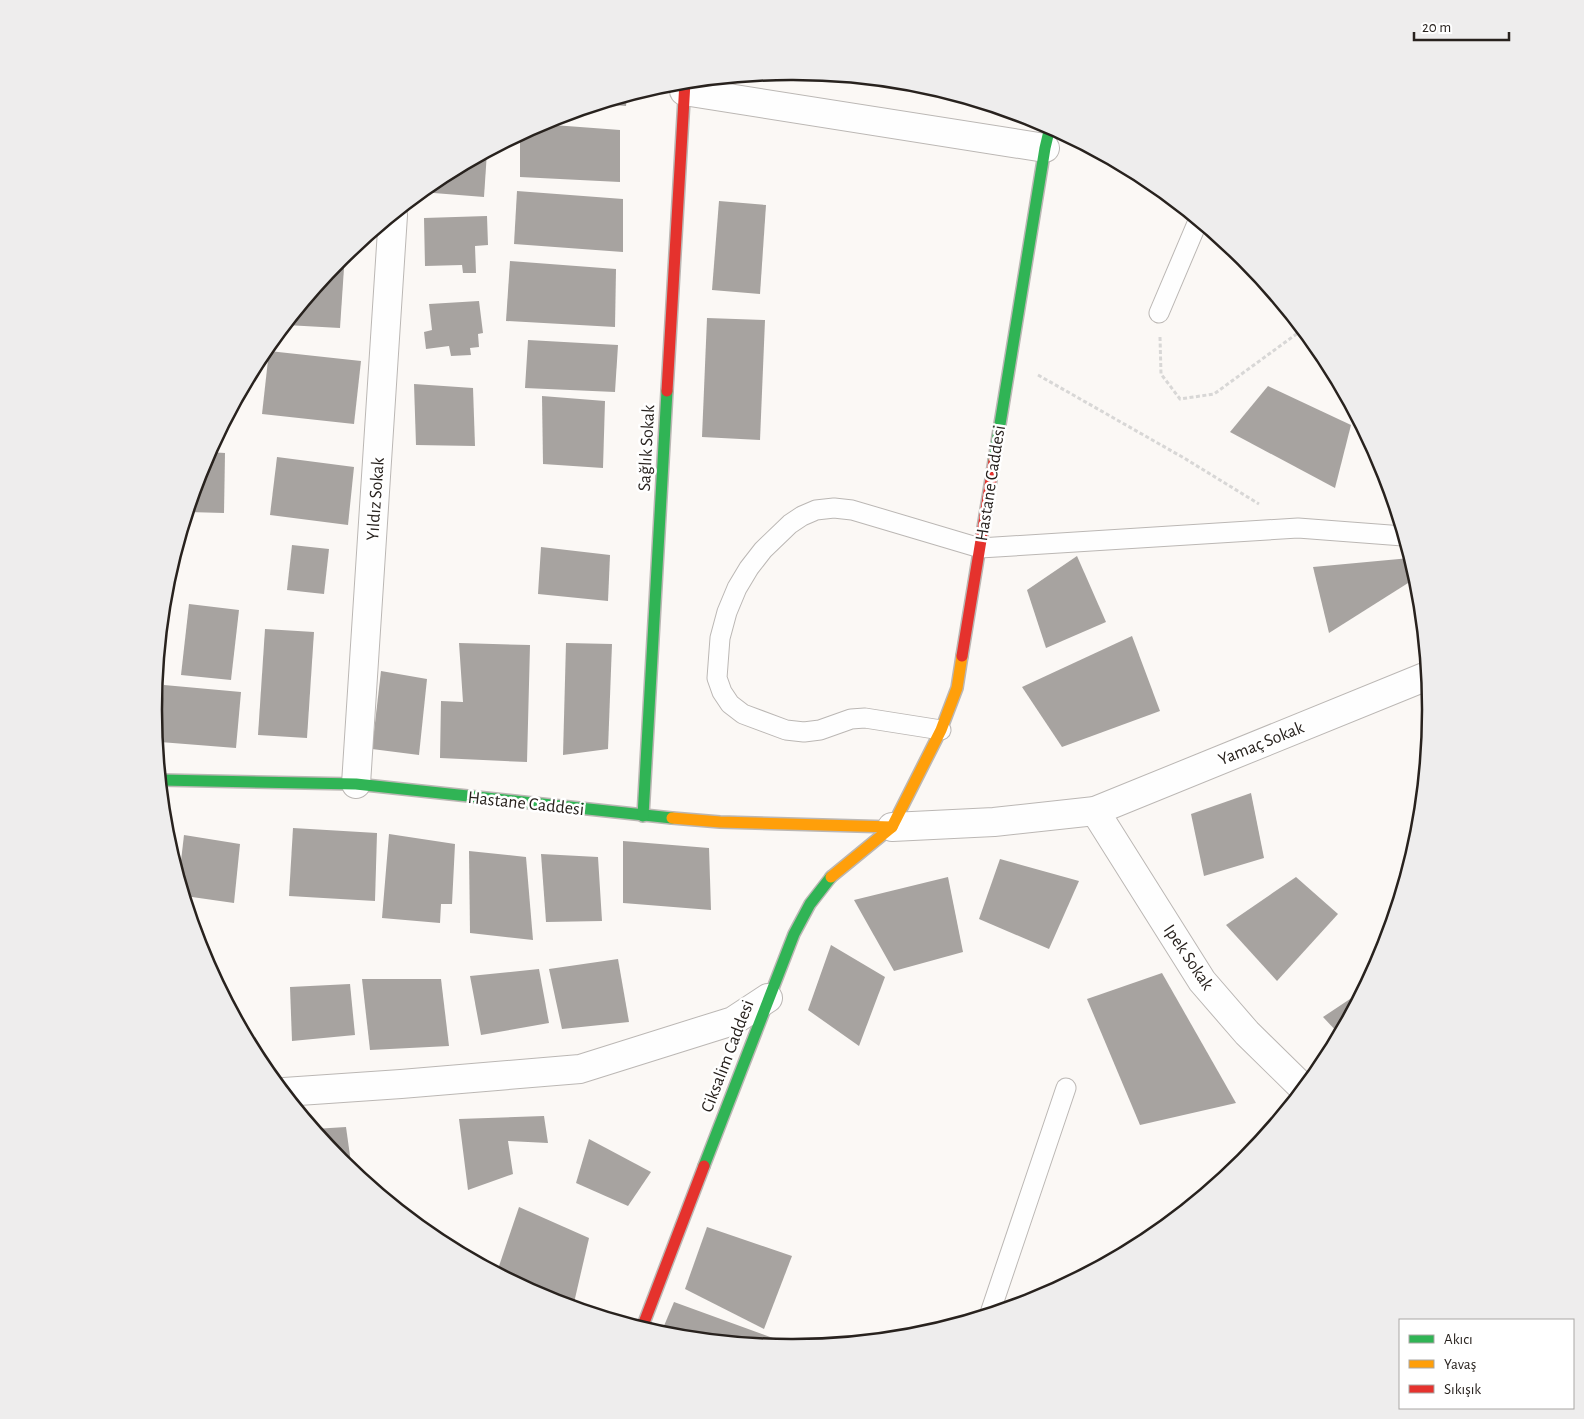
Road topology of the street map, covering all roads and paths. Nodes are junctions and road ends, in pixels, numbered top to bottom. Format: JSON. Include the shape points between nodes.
{"nodes":[{"id":1,"x":695,"y":88,"type":"edge"},
{"id":2,"x":684,"y":89,"type":"edge"},
{"id":3,"x":1047,"y":138,"type":"edge"},
{"id":4,"x":392,"y":223,"type":"edge"},
{"id":5,"x":1196,"y":227,"type":"edge"},
{"id":6,"x":1159,"y":313,"type":"joint"},
{"id":7,"x":1297,"y":334,"type":"edge"},
{"id":8,"x":1010,"y":359,"type":"junction"},
{"id":9,"x":1298,"y":528,"type":"junction"},
{"id":10,"x":1397,"y":536,"type":"edge"},
{"id":11,"x":980,"y":548,"type":"junction"},
{"id":12,"x":1421,"y":679,"type":"edge"},
{"id":13,"x":941,"y":730,"type":"junction"},
{"id":14,"x":167,"y":780,"type":"edge"},
{"id":15,"x":356,"y":784,"type":"junction"},
{"id":16,"x":1095,"y":810,"type":"junction"},
{"id":17,"x":643,"y":816,"type":"junction"},
{"id":18,"x":892,"y":827,"type":"junction"},
{"id":19,"x":768,"y":998,"type":"junction"},
{"id":20,"x":1298,"y":1083,"type":"edge"},
{"id":21,"x":1066,"y":1088,"type":"dead end"},
{"id":22,"x":292,"y":1091,"type":"edge"},
{"id":23,"x":992,"y":1307,"type":"edge"},
{"id":24,"x":644,"y":1321,"type":"edge"}],
"edges":[{"from":1,"to":3,"type":"street"},
{"from":2,"to":17,"type":"street","name":"Sağlık Sokak"},
{"from":3,"to":8,"type":"street","name":"Hastane Caddesi"},
{"from":4,"to":15,"type":"street","name":"Yıldız Sokak"},
{"from":5,"to":6,"type":"lane"},
{"from":6,"to":7,"type":"path","via":[[1161,374],[1180,399],[1214,394]]},
{"from":8,"to":9,"type":"path","via":[[1184,458]]},
{"from":8,"to":11,"type":"street","name":"Hastane Caddesi"},
{"from":9,"to":10,"type":"lane"},
{"from":9,"to":11,"type":"lane"},
{"from":11,"to":13,"type":"street","name":"Hastane Caddesi","via":[[957,688]]},
{"from":11,"to":13,"type":"lane","via":[[852,510],[816,510],[790,524],[749,568],[727,612],[720,638],[717,678],[730,704],[743,714],[786,730],[804,732],[865,718]]},
{"from":12,"to":16,"type":"street","name":"Yamaç Sokak"},
{"from":13,"to":18,"type":"street","name":"Hastane Caddesi"},
{"from":14,"to":15,"type":"street","name":"Hastane Caddesi"},
{"from":15,"to":17,"type":"street","name":"Hastane Caddesi"},
{"from":16,"to":18,"type":"street","name":"Hastane Caddesi","via":[[994,822]]},
{"from":16,"to":20,"type":"street","name":"Ipek Sokak","via":[[1202,981],[1247,1033]]},
{"from":17,"to":18,"type":"street","name":"Hastane Caddesi","via":[[720,822]]},
{"from":18,"to":19,"type":"street","name":"Ciksalim Caddesi","via":[[832,876],[810,904]]},
{"from":19,"to":22,"type":"street","via":[[733,1021],[580,1069]]},
{"from":19,"to":24,"type":"street","name":"Ciksalim Caddesi"},
{"from":21,"to":23,"type":"lane"}]}
